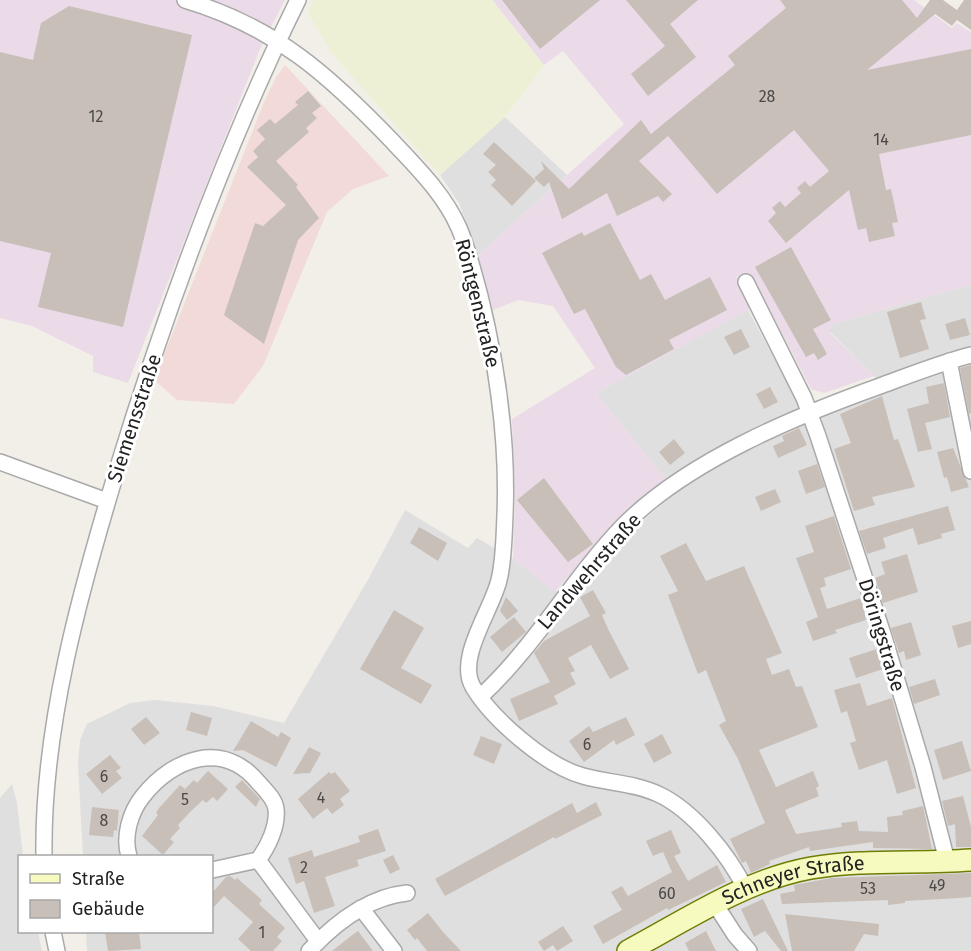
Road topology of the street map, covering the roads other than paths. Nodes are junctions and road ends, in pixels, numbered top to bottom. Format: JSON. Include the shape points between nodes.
{"nodes":[{"id":1,"x":185,"y":0,"type":"edge"},
{"id":2,"x":298,"y":0,"type":"edge"},
{"id":3,"x":278,"y":41,"type":"junction"},
{"id":4,"x":746,"y":282,"type":"dead end"},
{"id":5,"x":971,"y":355,"type":"edge"},
{"id":6,"x":949,"y":361,"type":"junction"},
{"id":7,"x":808,"y":412,"type":"junction"},
{"id":8,"x":0,"y":462,"type":"edge"},
{"id":9,"x":971,"y":471,"type":"edge"},
{"id":10,"x":107,"y":501,"type":"junction"},
{"id":11,"x":480,"y":697,"type":"junction"},
{"id":12,"x":44,"y":855,"type":"edge"},
{"id":13,"x":129,"y":855,"type":"edge"},
{"id":14,"x":258,"y":860,"type":"junction"},
{"id":15,"x":971,"y":860,"type":"edge"},
{"id":16,"x":947,"y":861,"type":"junction"},
{"id":17,"x":213,"y":870,"type":"edge"},
{"id":18,"x":746,"y":890,"type":"junction"},
{"id":19,"x":407,"y":893,"type":"dead end"},
{"id":20,"x":716,"y":904,"type":"junction"},
{"id":21,"x":361,"y":908,"type":"junction"},
{"id":22,"x":53,"y":933,"type":"edge"},
{"id":23,"x":314,"y":946,"type":"edge"},
{"id":24,"x":57,"y":951,"type":"edge"},
{"id":25,"x":394,"y":951,"type":"edge"},
{"id":26,"x":628,"y":951,"type":"edge"},
{"id":27,"x":749,"y":951,"type":"edge"}],
"edges":[{"from":1,"to":3,"type":"street","name":"Röntgenstraße","via":[[214,9]]},
{"from":2,"to":3,"type":"street","name":"Siemensstraße"},
{"from":3,"to":10,"type":"street","name":"Siemensstraße","via":[[200,225],[148,369]]},
{"from":3,"to":11,"type":"street","name":"Röntgenstraße","via":[[309,61],[356,103],[434,185],[459,227],[490,338],[503,410],[506,487],[499,580],[469,656],[471,684]]},
{"from":4,"to":7,"type":"street"},
{"from":5,"to":6,"type":"street","name":"Landwehrstraße"},
{"from":6,"to":7,"type":"street","name":"Landwehrstraße"},
{"from":6,"to":9,"type":"street"},
{"from":7,"to":11,"type":"street","name":"Landwehrstraße","via":[[724,454],[658,496],[624,525],[501,678]]},
{"from":7,"to":16,"type":"street","name":"Döringstraße","via":[[883,634]]},
{"from":8,"to":10,"type":"street"},
{"from":10,"to":12,"type":"street","name":"Siemensstraße","via":[[56,716],[44,815]]},
{"from":11,"to":18,"type":"street","name":"Röntgenstraße","via":[[521,738],[568,771],[641,788],[676,804],[704,830]]},
{"from":13,"to":14,"type":"street","via":[[126,838],[131,818],[151,786],[183,763],[213,757],[248,769],[272,798],[276,809],[273,828],[267,849]]},
{"from":14,"to":17,"type":"street"},
{"from":14,"to":23,"type":"street"},
{"from":15,"to":16,"type":"street","name":"Schneyer Straße"},
{"from":16,"to":18,"type":"street","name":"Schneyer Straße","via":[[818,867]]},
{"from":18,"to":20,"type":"street","name":"Schneyer Straße"},
{"from":19,"to":21,"type":"street"},
{"from":20,"to":26,"type":"street","name":"Schneyer Straße"},
{"from":20,"to":27,"type":"street"},
{"from":21,"to":23,"type":"street"},
{"from":21,"to":25,"type":"street"},
{"from":22,"to":24,"type":"street"}]}
